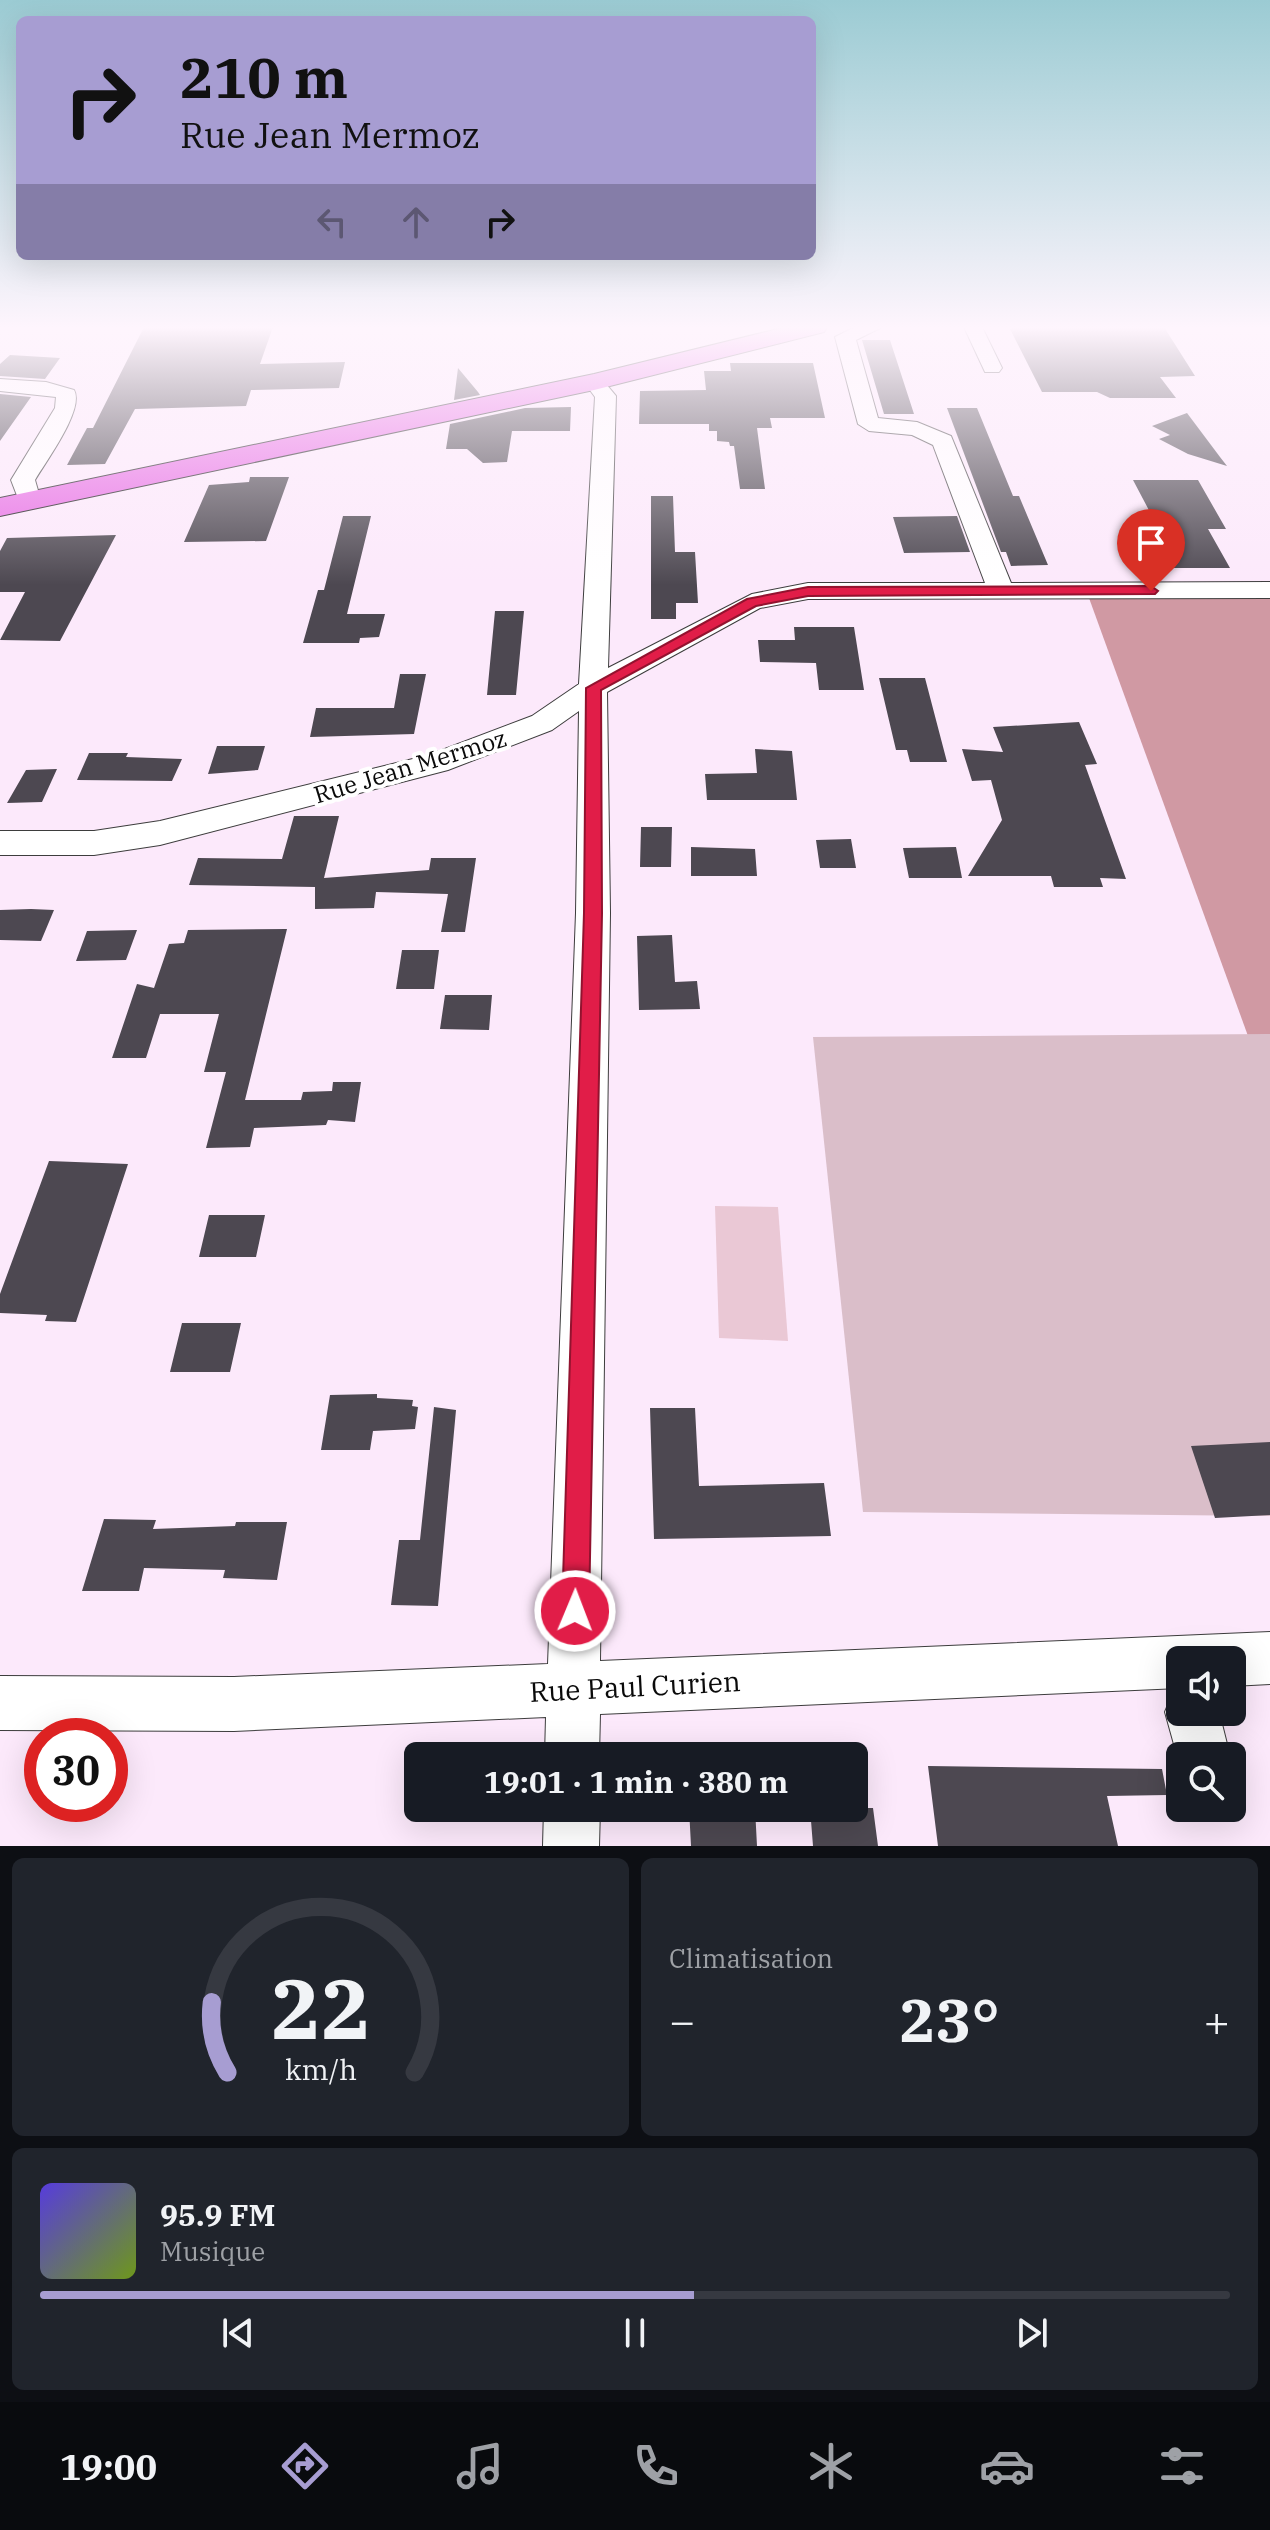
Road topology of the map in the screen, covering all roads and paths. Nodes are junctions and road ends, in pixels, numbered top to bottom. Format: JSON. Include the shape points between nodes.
{"nodes":[{"id":1,"x":63,"y":413,"type":"edge"},
{"id":2,"x":446,"y":413,"type":"edge"},
{"id":3,"x":605,"y":413,"type":"edge"},
{"id":4,"x":866,"y":413,"type":"edge"},
{"id":5,"x":29,"y":501,"type":"junction"},
{"id":6,"x":0,"y":507,"type":"edge"},
{"id":7,"x":1270,"y":590,"type":"edge"},
{"id":8,"x":1001,"y":591,"type":"junction"},
{"id":9,"x":593,"y":688,"type":"junction"},
{"id":10,"x":0,"y":843,"type":"edge"},
{"id":11,"x":1270,"y":1658,"type":"edge"},
{"id":12,"x":1246,"y":1660,"type":"edge"},
{"id":13,"x":1166,"y":1665,"type":"edge"},
{"id":14,"x":573,"y":1690,"type":"junction"},
{"id":15,"x":0,"y":1703,"type":"edge"},
{"id":16,"x":572,"y":1742,"type":"edge"},
{"id":17,"x":572,"y":1822,"type":"edge"},
{"id":18,"x":571,"y":1846,"type":"edge"}],
"edges":[{"from":1,"to":5,"type":"street","via":[[23,480]]},
{"from":2,"to":5,"type":"main road"},
{"from":3,"to":9,"type":"street"},
{"from":4,"to":8,"type":"street","via":[[869,424],[917,429],[943,441]]},
{"from":5,"to":6,"type":"main road"},
{"from":7,"to":8,"type":"street","name":"Rue Jean Mermoz"},
{"from":8,"to":9,"type":"street","name":"Rue Jean Mermoz","via":[[808,591],[752,602]]},
{"from":9,"to":10,"type":"street","name":"Rue Jean Mermoz","via":[[542,723],[403,773],[160,833],[94,843]]},
{"from":9,"to":14,"type":"street","via":[[593,913]]},
{"from":11,"to":12,"type":"street","name":"Rue Paul Curien"},
{"from":13,"to":14,"type":"street","name":"Rue Paul Curien"},
{"from":14,"to":15,"type":"street","name":"Rue Paul Curien","via":[[234,1704]]},
{"from":14,"to":16,"type":"street"},
{"from":17,"to":18,"type":"street"}]}
